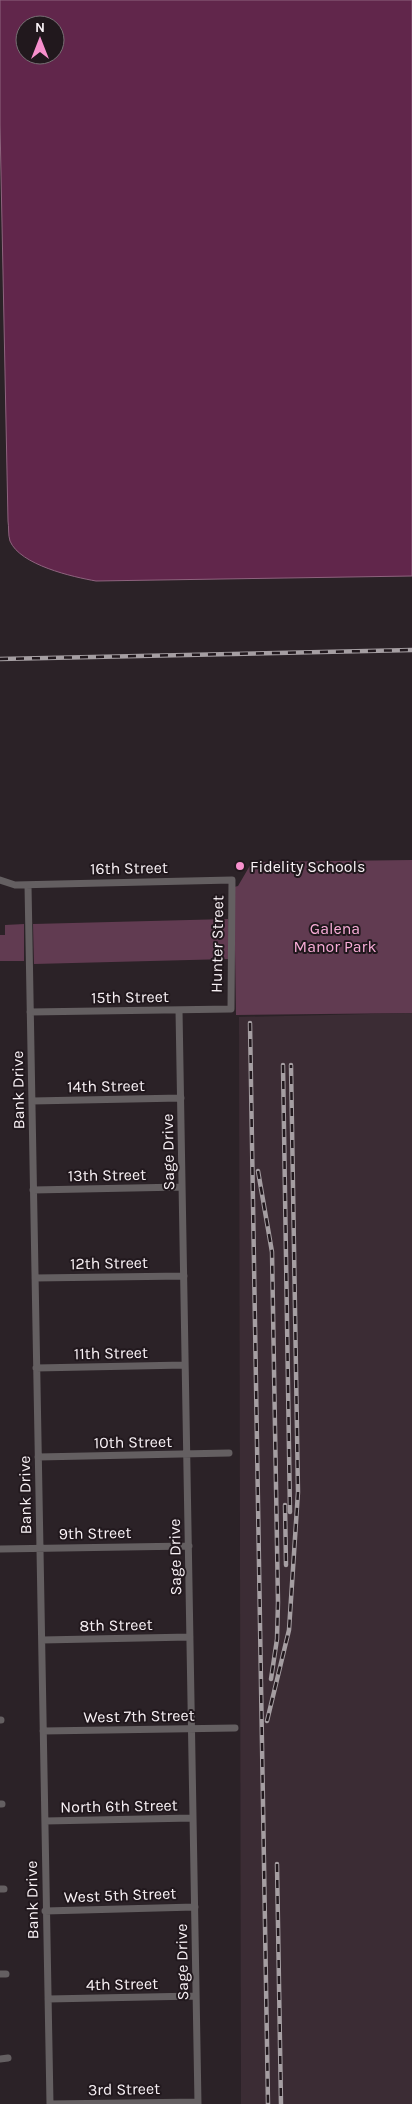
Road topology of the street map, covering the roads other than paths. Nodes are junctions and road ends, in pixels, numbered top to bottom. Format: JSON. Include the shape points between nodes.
{"nodes":[{"id":1,"x":0,"y":880,"type":"edge"},
{"id":2,"x":232,"y":880,"type":"joint"},
{"id":3,"x":28,"y":885,"type":"junction"},
{"id":4,"x":231,"y":1009,"type":"joint"},
{"id":5,"x":179,"y":1010,"type":"junction"},
{"id":6,"x":30,"y":1012,"type":"junction"},
{"id":7,"x":181,"y":1098,"type":"junction"},
{"id":8,"x":32,"y":1101,"type":"junction"},
{"id":9,"x":182,"y":1187,"type":"junction"},
{"id":10,"x":33,"y":1190,"type":"junction"},
{"id":11,"x":184,"y":1276,"type":"junction"},
{"id":12,"x":35,"y":1278,"type":"junction"},
{"id":13,"x":185,"y":1365,"type":"junction"},
{"id":14,"x":36,"y":1368,"type":"junction"},
{"id":15,"x":229,"y":1453,"type":"dead end"},
{"id":16,"x":187,"y":1454,"type":"junction"},
{"id":17,"x":38,"y":1457,"type":"junction"},
{"id":18,"x":189,"y":1546,"type":"junction"},
{"id":19,"x":40,"y":1548,"type":"junction"},
{"id":20,"x":1,"y":1549,"type":"edge"},
{"id":21,"x":190,"y":1638,"type":"junction"},
{"id":22,"x":42,"y":1640,"type":"junction"},
{"id":23,"x":191,"y":1728,"type":"junction"},
{"id":24,"x":235,"y":1728,"type":"dead end"},
{"id":25,"x":43,"y":1731,"type":"junction"},
{"id":26,"x":194,"y":1818,"type":"junction"},
{"id":27,"x":45,"y":1821,"type":"junction"},
{"id":28,"x":195,"y":1907,"type":"junction"},
{"id":29,"x":45,"y":1911,"type":"junction"},
{"id":30,"x":196,"y":1996,"type":"junction"},
{"id":31,"x":48,"y":1999,"type":"junction"},
{"id":32,"x":8,"y":2058,"type":"dead end"},
{"id":33,"x":0,"y":2059,"type":"edge"},
{"id":34,"x":198,"y":2103,"type":"edge"},
{"id":35,"x":50,"y":2104,"type":"edge"}],
"edges":[{"from":1,"to":3,"type":"street","name":"16th Street"},
{"from":2,"to":3,"type":"street","name":"16th Street"},
{"from":2,"to":4,"type":"street","name":"Hunter Street"},
{"from":3,"to":6,"type":"street","name":"Bank Drive"},
{"from":4,"to":5,"type":"street","name":"15th Street"},
{"from":5,"to":6,"type":"street","name":"15th Street"},
{"from":5,"to":7,"type":"street","name":"Sage Drive"},
{"from":6,"to":8,"type":"street","name":"Bank Drive"},
{"from":7,"to":8,"type":"street","name":"14th Street"},
{"from":7,"to":9,"type":"street","name":"Sage Drive"},
{"from":8,"to":10,"type":"street","name":"Bank Drive"},
{"from":9,"to":10,"type":"street","name":"13th Street"},
{"from":9,"to":11,"type":"street","name":"Sage Drive"},
{"from":10,"to":12,"type":"street","name":"Bank Drive"},
{"from":11,"to":12,"type":"street","name":"12th Street"},
{"from":11,"to":13,"type":"street","name":"Sage Drive"},
{"from":12,"to":14,"type":"street","name":"Bank Drive"},
{"from":13,"to":14,"type":"street","name":"11th Street"},
{"from":13,"to":16,"type":"street","name":"Sage Drive"},
{"from":14,"to":17,"type":"street","name":"Bank Drive"},
{"from":15,"to":16,"type":"street","name":"10th Street"},
{"from":16,"to":17,"type":"street","name":"10th Street"},
{"from":16,"to":18,"type":"street","name":"Sage Drive"},
{"from":17,"to":19,"type":"street","name":"Bank Drive"},
{"from":18,"to":19,"type":"street","name":"9th Street"},
{"from":18,"to":21,"type":"street","name":"Sage Drive"},
{"from":19,"to":20,"type":"street","name":"9th Street"},
{"from":19,"to":22,"type":"street","name":"Bank Drive"},
{"from":21,"to":22,"type":"street","name":"8th Street"},
{"from":21,"to":23,"type":"street","name":"Sage Drive"},
{"from":22,"to":25,"type":"street","name":"Bank Drive"},
{"from":23,"to":24,"type":"street","name":"West 7th Street"},
{"from":23,"to":25,"type":"street","name":"West 7th Street"},
{"from":23,"to":26,"type":"street","name":"Sage Drive"},
{"from":25,"to":27,"type":"street","name":"Bank Drive"},
{"from":26,"to":27,"type":"street","name":"North 6th Street"},
{"from":26,"to":28,"type":"street","name":"Sage Drive"},
{"from":27,"to":29,"type":"street","name":"Bank Drive"},
{"from":28,"to":29,"type":"street","name":"West 5th Street"},
{"from":28,"to":30,"type":"street","name":"Sage Drive"},
{"from":29,"to":31,"type":"street","name":"Bank Drive"},
{"from":30,"to":31,"type":"street","name":"4th Street"},
{"from":30,"to":34,"type":"street","name":"Sage Drive"},
{"from":31,"to":35,"type":"street","name":"Bank Drive"},
{"from":32,"to":33,"type":"street"},
{"from":34,"to":35,"type":"street","name":"3rd Street"}]}
